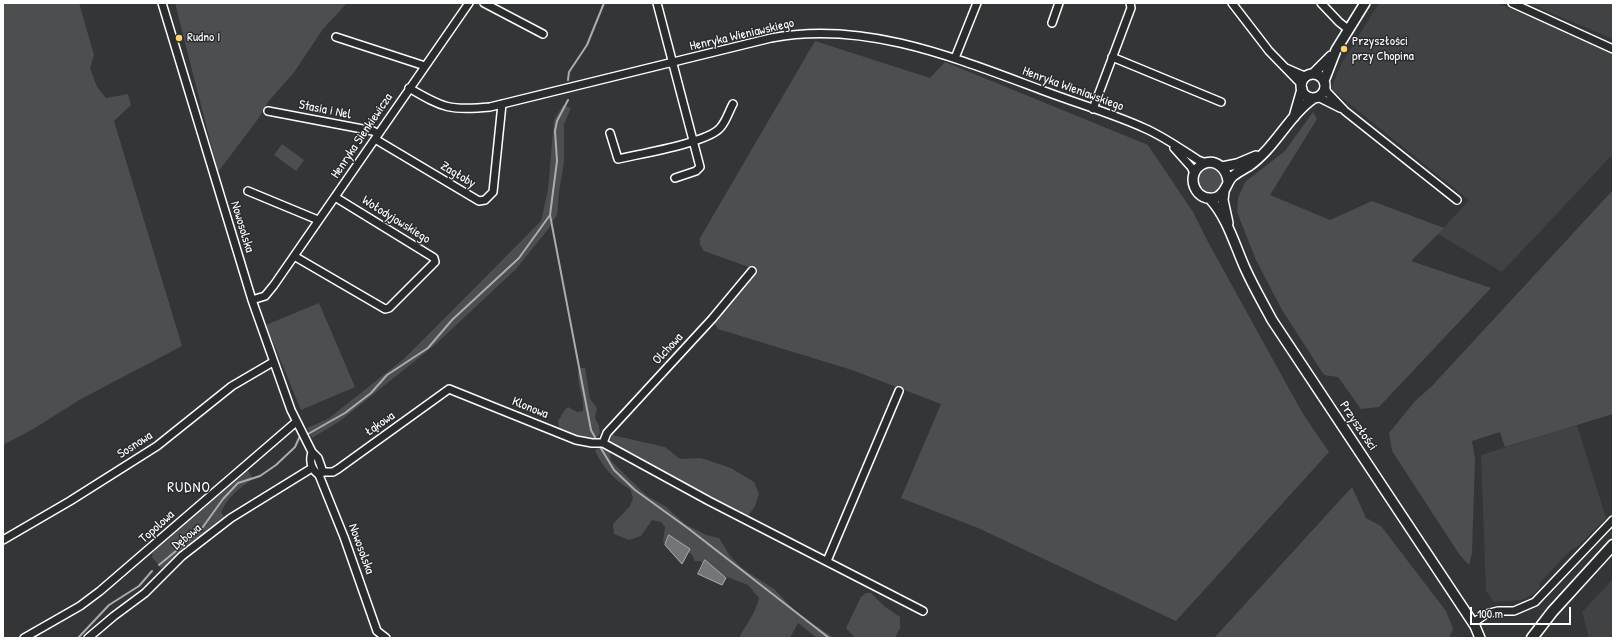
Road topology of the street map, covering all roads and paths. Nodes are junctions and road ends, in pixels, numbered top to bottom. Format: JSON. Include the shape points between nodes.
{"nodes":[{"id":1,"x":162,"y":3,"type":"edge"},
{"id":2,"x":469,"y":3,"type":"edge"},
{"id":3,"x":484,"y":3,"type":"edge"},
{"id":4,"x":657,"y":3,"type":"edge"},
{"id":5,"x":977,"y":3,"type":"edge"},
{"id":6,"x":1059,"y":3,"type":"edge"},
{"id":7,"x":1130,"y":3,"type":"edge"},
{"id":8,"x":1232,"y":3,"type":"edge"},
{"id":9,"x":1321,"y":3,"type":"edge"},
{"id":10,"x":1365,"y":3,"type":"edge"},
{"id":11,"x":1512,"y":3,"type":"edge"},
{"id":12,"x":1052,"y":23,"type":"dead end"},
{"id":13,"x":1349,"y":30,"type":"junction"},
{"id":14,"x":543,"y":34,"type":"dead end"},
{"id":15,"x":336,"y":37,"type":"dead end"},
{"id":16,"x":1613,"y":49,"type":"edge"},
{"id":17,"x":1336,"y":50,"type":"junction"},
{"id":18,"x":1112,"y":57,"type":"junction"},
{"id":19,"x":955,"y":58,"type":"junction"},
{"id":20,"x":672,"y":63,"type":"junction"},
{"id":21,"x":425,"y":66,"type":"junction"},
{"id":22,"x":1284,"y":67,"type":"junction"},
{"id":23,"x":1310,"y":75,"type":"junction"},
{"id":24,"x":1325,"y":84,"type":"junction"},
{"id":25,"x":1302,"y":87,"type":"junction"},
{"id":26,"x":409,"y":88,"type":"junction"},
{"id":27,"x":1316,"y":97,"type":"junction"},
{"id":28,"x":1221,"y":102,"type":"dead end"},
{"id":29,"x":502,"y":104,"type":"junction"},
{"id":30,"x":733,"y":104,"type":"dead end"},
{"id":31,"x":1093,"y":109,"type":"junction"},
{"id":32,"x":268,"y":111,"type":"dead end"},
{"id":33,"x":1345,"y":111,"type":"junction"},
{"id":34,"x":1293,"y":120,"type":"junction"},
{"id":35,"x":610,"y":133,"type":"dead end"},
{"id":36,"x":376,"y":136,"type":"junction"},
{"id":37,"x":693,"y":141,"type":"junction"},
{"id":38,"x":1168,"y":142,"type":"junction"},
{"id":39,"x":1262,"y":153,"type":"junction"},
{"id":40,"x":1206,"y":163,"type":"junction"},
{"id":41,"x":1222,"y":167,"type":"junction"},
{"id":42,"x":1194,"y":174,"type":"junction"},
{"id":43,"x":675,"y":178,"type":"dead end"},
{"id":44,"x":1228,"y":182,"type":"junction"},
{"id":45,"x":248,"y":191,"type":"dead end"},
{"id":46,"x":1224,"y":192,"type":"junction"},
{"id":47,"x":335,"y":197,"type":"junction"},
{"id":48,"x":1209,"y":198,"type":"junction"},
{"id":49,"x":1457,"y":200,"type":"dead end"},
{"id":50,"x":318,"y":220,"type":"junction"},
{"id":51,"x":1231,"y":234,"type":"junction"},
{"id":52,"x":294,"y":256,"type":"junction"},
{"id":53,"x":752,"y":271,"type":"dead end"},
{"id":54,"x":252,"y":300,"type":"junction"},
{"id":55,"x":273,"y":362,"type":"junction"},
{"id":56,"x":449,"y":389,"type":"joint"},
{"id":57,"x":899,"y":391,"type":"dead end"},
{"id":58,"x":296,"y":422,"type":"junction"},
{"id":59,"x":603,"y":443,"type":"junction"},
{"id":60,"x":312,"y":452,"type":"junction"},
{"id":61,"x":312,"y":468,"type":"junction"},
{"id":62,"x":321,"y":474,"type":"junction"},
{"id":63,"x":1613,"y":520,"type":"edge"},
{"id":64,"x":3,"y":540,"type":"edge"},
{"id":65,"x":1613,"y":545,"type":"edge"},
{"id":66,"x":827,"y":561,"type":"junction"},
{"id":67,"x":923,"y":610,"type":"dead end"},
{"id":68,"x":1552,"y":612,"type":"junction"},
{"id":69,"x":1474,"y":624,"type":"junction"},
{"id":70,"x":24,"y":638,"type":"edge"},
{"id":71,"x":88,"y":638,"type":"edge"},
{"id":72,"x":386,"y":638,"type":"edge"},
{"id":73,"x":1480,"y":638,"type":"edge"},
{"id":74,"x":1487,"y":638,"type":"edge"},
{"id":75,"x":1525,"y":638,"type":"edge"},
{"id":76,"x":1532,"y":638,"type":"edge"}],
"edges":[{"from":1,"to":54,"type":"street","name":"Nowosolska"},
{"from":2,"to":21,"type":"street","name":"Henryka Sienkiewicza"},
{"from":3,"to":14,"type":"street"},
{"from":4,"to":20,"type":"street"},
{"from":5,"to":19,"type":"street"},
{"from":6,"to":12,"type":"street"},
{"from":7,"to":18,"type":"street"},
{"from":8,"to":22,"type":"street"},
{"from":9,"to":13,"type":"street"},
{"from":10,"to":13,"type":"street"},
{"from":11,"to":16,"type":"street"},
{"from":13,"to":17,"type":"street"},
{"from":15,"to":21,"type":"street"},
{"from":17,"to":23,"type":"street"},
{"from":17,"to":24,"type":"street"},
{"from":18,"to":28,"type":"street"},
{"from":18,"to":31,"type":"street"},
{"from":19,"to":20,"type":"street","name":"Henryka Wieniawskiego","via":[[877,38],[812,33],[744,44]]},
{"from":19,"to":31,"type":"street","name":"Henryka Wieniawskiego"},
{"from":20,"to":29,"type":"street","name":"Henryka Wieniawskiego"},
{"from":20,"to":37,"type":"street"},
{"from":21,"to":26,"type":"street","name":"Henryka Sienkiewicza"},
{"from":22,"to":23,"type":"street","via":[[1302,75]]},
{"from":22,"to":25,"type":"street"},
{"from":23,"to":24,"type":"street","via":[[1318,75]]},
{"from":23,"to":25,"type":"street"},
{"from":24,"to":27,"type":"street"},
{"from":24,"to":33,"type":"street","via":[[1327,92]]},
{"from":25,"to":27,"type":"street","via":[[1308,96]]},
{"from":25,"to":34,"type":"street"},
{"from":26,"to":29,"type":"street","name":"Henryka Wieniawskiego","via":[[444,107],[474,109]]},
{"from":26,"to":36,"type":"street","name":"Henryka Sienkiewicza"},
{"from":27,"to":33,"type":"street"},
{"from":27,"to":34,"type":"street"},
{"from":29,"to":36,"type":"street","name":"Zagłoby","via":[[493,192],[485,200],[479,201]]},
{"from":30,"to":37,"type":"street","via":[[721,128],[711,135]]},
{"from":31,"to":38,"type":"street","name":"Henryka Wieniawskiego","via":[[1143,127]]},
{"from":32,"to":36,"type":"street","name":"Stasia i Nel","via":[[373,131]]},
{"from":33,"to":49,"type":"street"},
{"from":34,"to":39,"type":"street"},
{"from":35,"to":37,"type":"street","via":[[618,159]]},
{"from":36,"to":47,"type":"street","name":"Henryka Sienkiewicza"},
{"from":37,"to":43,"type":"street","via":[[700,167],[696,171]]},
{"from":38,"to":40,"type":"street","name":"Henryka Wieniawskiego"},
{"from":38,"to":42,"type":"street","name":"Henryka Wieniawskiego","via":[[1191,166]]},
{"from":39,"to":41,"type":"street","via":[[1237,164]]},
{"from":39,"to":44,"type":"street"},
{"from":40,"to":41,"type":"street"},
{"from":40,"to":42,"type":"street"},
{"from":41,"to":44,"type":"street","via":[[1226,171]]},
{"from":42,"to":48,"type":"street","via":[[1195,190]]},
{"from":44,"to":46,"type":"street"},
{"from":45,"to":50,"type":"street"},
{"from":46,"to":48,"type":"street","via":[[1220,196]]},
{"from":46,"to":51,"type":"street","name":"Przyszłości","via":[[1223,200]]},
{"from":47,"to":50,"type":"street","name":"Henryka Sienkiewicza"},
{"from":47,"to":52,"type":"street","name":"Wołodyjowskiego","via":[[431,256],[435,262],[389,308],[384,309]]},
{"from":48,"to":51,"type":"street","name":"Przyszłości"},
{"from":50,"to":52,"type":"street","name":"Henryka Sienkiewicza"},
{"from":51,"to":69,"type":"street","name":"Przyszłości","via":[[1272,320]]},
{"from":52,"to":54,"type":"street","name":"Henryka Sienkiewicza","via":[[269,291],[262,297]]},
{"from":53,"to":59,"type":"street","name":"Olchowa","via":[[712,319],[607,433]]},
{"from":54,"to":55,"type":"street","name":"Nowosolska"},
{"from":55,"to":58,"type":"street","name":"Nowosolska"},
{"from":55,"to":64,"type":"street","name":"Sosnowa","via":[[232,386],[157,446]]},
{"from":56,"to":59,"type":"street","name":"Klonowa","via":[[576,440]]},
{"from":56,"to":62,"type":"street","name":"Łąkowa","via":[[333,472]]},
{"from":57,"to":66,"type":"street"},
{"from":58,"to":60,"type":"street","name":"Nowosolska"},
{"from":58,"to":70,"type":"street","name":"Topolowa","via":[[100,591],[80,606]]},
{"from":59,"to":66,"type":"street"},
{"from":60,"to":61,"type":"street","name":"Nowosolska"},
{"from":60,"to":62,"type":"street","name":"Nowosolska","via":[[318,458]]},
{"from":61,"to":62,"type":"street","name":"Nowosolska"},
{"from":61,"to":71,"type":"street","name":"Dębowa","via":[[231,518],[182,556],[145,594]]},
{"from":62,"to":72,"type":"street","name":"Nowosolska","via":[[377,631]]},
{"from":63,"to":69,"type":"street","via":[[1535,602],[1514,611],[1486,614]]},
{"from":65,"to":68,"type":"main road"},
{"from":66,"to":67,"type":"street"},
{"from":68,"to":75,"type":"main road"},
{"from":68,"to":76,"type":"main road"},
{"from":69,"to":73,"type":"street","name":"Przyszłości"},
{"from":69,"to":74,"type":"street","name":"Przyszłości"}]}
